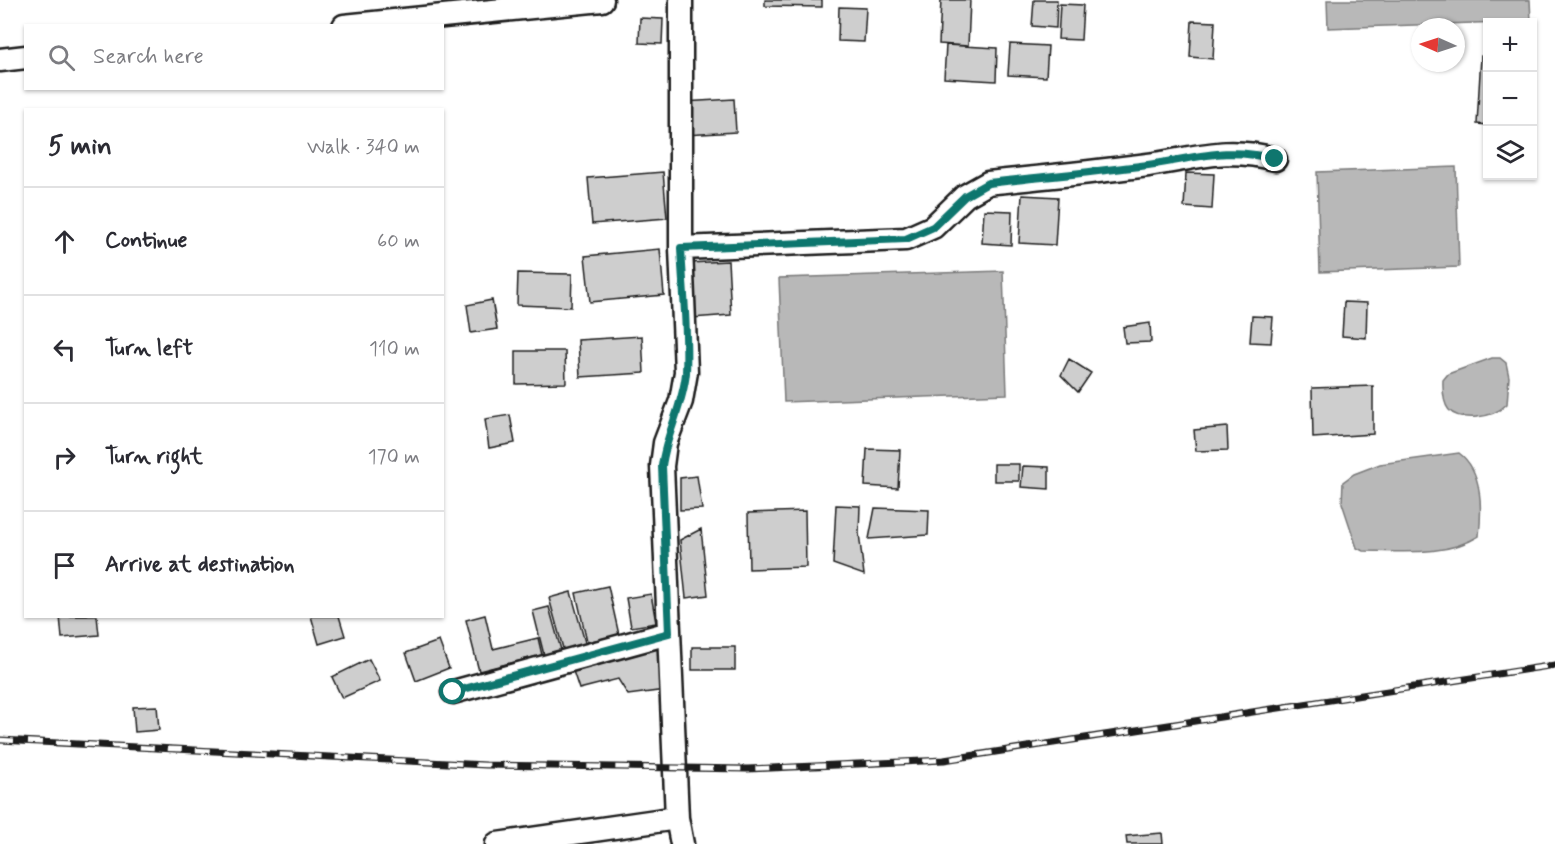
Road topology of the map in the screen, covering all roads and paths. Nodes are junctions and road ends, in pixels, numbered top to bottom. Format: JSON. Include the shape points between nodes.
{"nodes":[{"id":1,"x":602,"y":0,"type":"edge"},
{"id":2,"x":681,"y":0,"type":"edge"},
{"id":3,"x":364,"y":24,"type":"edge"},
{"id":4,"x":24,"y":57,"type":"edge"},
{"id":5,"x":0,"y":60,"type":"edge"},
{"id":6,"x":1275,"y":159,"type":"dead end"},
{"id":7,"x":681,"y":248,"type":"junction"},
{"id":8,"x":669,"y":633,"type":"junction"},
{"id":9,"x":453,"y":692,"type":"dead end"},
{"id":10,"x":677,"y":818,"type":"junction"},
{"id":11,"x":497,"y":844,"type":"edge"},
{"id":12,"x":682,"y":844,"type":"edge"}],
"edges":[{"from":1,"to":3,"type":"street"},
{"from":2,"to":7,"type":"street"},
{"from":4,"to":5,"type":"street"},
{"from":6,"to":7,"type":"street","via":[[1247,152],[1221,152],[1149,165],[988,183],[965,196],[933,227],[906,239]]},
{"from":7,"to":8,"type":"street","via":[[686,372],[662,466]]},
{"from":8,"to":9,"type":"street"},
{"from":8,"to":10,"type":"street"},
{"from":10,"to":11,"type":"street"},
{"from":10,"to":12,"type":"street"}]}
